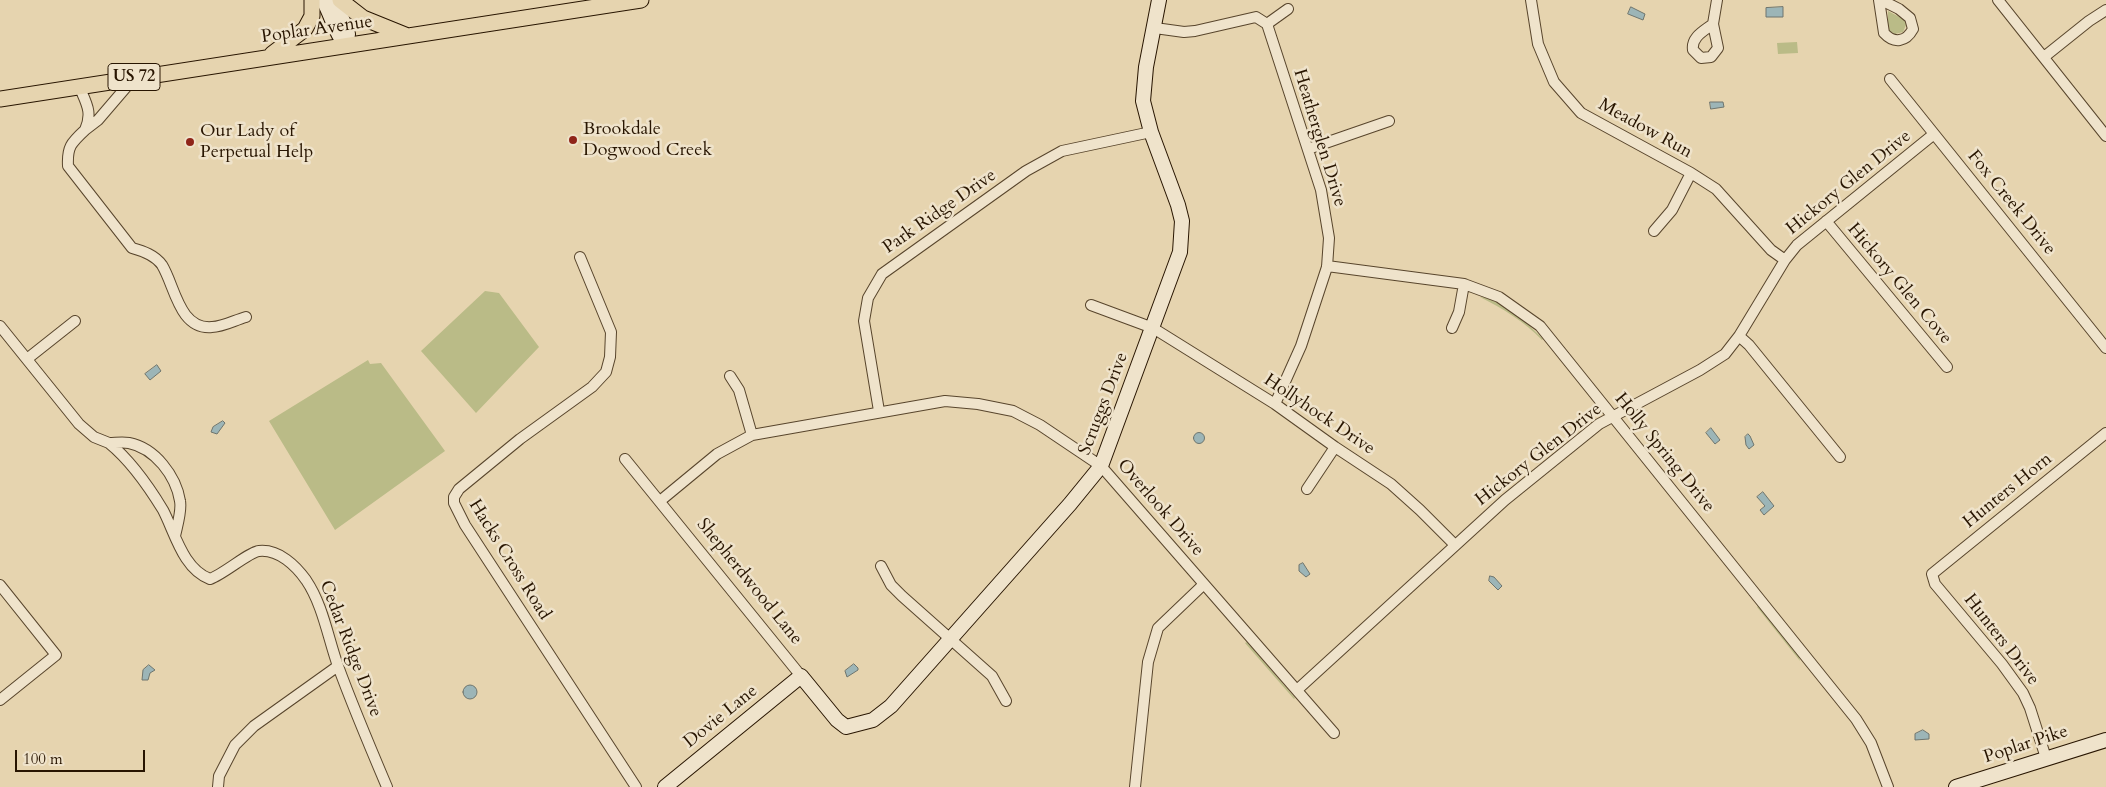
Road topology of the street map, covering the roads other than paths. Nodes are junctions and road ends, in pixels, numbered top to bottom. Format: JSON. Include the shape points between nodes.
{"nodes":[{"id":1,"x":312,"y":0,"type":"edge"},
{"id":2,"x":322,"y":0,"type":"edge"},
{"id":3,"x":335,"y":0,"type":"edge"},
{"id":4,"x":340,"y":0,"type":"edge"},
{"id":5,"x":641,"y":0,"type":"edge"},
{"id":6,"x":1159,"y":0,"type":"edge"},
{"id":7,"x":1531,"y":0,"type":"edge"},
{"id":8,"x":1717,"y":0,"type":"edge"},
{"id":9,"x":1998,"y":0,"type":"edge"},
{"id":10,"x":1288,"y":9,"type":"dead end"},
{"id":11,"x":2106,"y":10,"type":"edge"},
{"id":12,"x":1267,"y":24,"type":"junction"},
{"id":13,"x":1713,"y":24,"type":"dead end"},
{"id":14,"x":1155,"y":28,"type":"junction"},
{"id":15,"x":406,"y":35,"type":"junction"},
{"id":16,"x":346,"y":46,"type":"junction"},
{"id":17,"x":268,"y":56,"type":"junction"},
{"id":18,"x":2044,"y":57,"type":"junction"},
{"id":19,"x":135,"y":77,"type":"junction"},
{"id":20,"x":1890,"y":79,"type":"dead end"},
{"id":21,"x":79,"y":86,"type":"junction"},
{"id":22,"x":0,"y":99,"type":"edge"},
{"id":23,"x":1389,"y":121,"type":"dead end"},
{"id":24,"x":85,"y":130,"type":"junction"},
{"id":25,"x":1151,"y":132,"type":"junction"},
{"id":26,"x":1934,"y":134,"type":"junction"},
{"id":27,"x":2106,"y":136,"type":"edge"},
{"id":28,"x":1308,"y":149,"type":"junction"},
{"id":29,"x":1690,"y":173,"type":"junction"},
{"id":30,"x":1826,"y":221,"type":"junction"},
{"id":31,"x":1654,"y":231,"type":"dead end"},
{"id":32,"x":580,"y":257,"type":"dead end"},
{"id":33,"x":1785,"y":260,"type":"junction"},
{"id":34,"x":1327,"y":266,"type":"junction"},
{"id":35,"x":1464,"y":284,"type":"junction"},
{"id":36,"x":1091,"y":305,"type":"dead end"},
{"id":37,"x":246,"y":316,"type":"dead end"},
{"id":38,"x":75,"y":321,"type":"dead end"},
{"id":39,"x":0,"y":326,"type":"edge"},
{"id":40,"x":1153,"y":328,"type":"junction"},
{"id":41,"x":1452,"y":328,"type":"dead end"},
{"id":42,"x":1739,"y":336,"type":"junction"},
{"id":43,"x":2106,"y":348,"type":"edge"},
{"id":44,"x":27,"y":359,"type":"junction"},
{"id":45,"x":1946,"y":367,"type":"dead end"},
{"id":46,"x":730,"y":376,"type":"dead end"},
{"id":47,"x":1275,"y":404,"type":"junction"},
{"id":48,"x":879,"y":411,"type":"junction"},
{"id":49,"x":1613,"y":416,"type":"junction"},
{"id":50,"x":2106,"y":433,"type":"edge"},
{"id":51,"x":752,"y":435,"type":"junction"},
{"id":52,"x":109,"y":443,"type":"junction"},
{"id":53,"x":1335,"y":447,"type":"junction"},
{"id":54,"x":1840,"y":457,"type":"dead end"},
{"id":55,"x":625,"y":459,"type":"dead end"},
{"id":56,"x":1101,"y":466,"type":"junction"},
{"id":57,"x":1307,"y":489,"type":"dead end"},
{"id":58,"x":660,"y":501,"type":"junction"},
{"id":59,"x":175,"y":536,"type":"junction"},
{"id":60,"x":1455,"y":545,"type":"junction"},
{"id":61,"x":882,"y":566,"type":"dead end"},
{"id":62,"x":1932,"y":574,"type":"joint"},
{"id":63,"x":1204,"y":584,"type":"junction"},
{"id":64,"x":0,"y":585,"type":"edge"},
{"id":65,"x":952,"y":638,"type":"junction"},
{"id":66,"x":338,"y":666,"type":"junction"},
{"id":67,"x":801,"y":676,"type":"junction"},
{"id":68,"x":1297,"y":690,"type":"junction"},
{"id":69,"x":0,"y":700,"type":"edge"},
{"id":70,"x":1006,"y":701,"type":"dead end"},
{"id":71,"x":846,"y":727,"type":"joint"},
{"id":72,"x":1334,"y":733,"type":"dead end"},
{"id":73,"x":2106,"y":740,"type":"edge"},
{"id":74,"x":2046,"y":758,"type":"junction"},
{"id":75,"x":218,"y":787,"type":"edge"},
{"id":76,"x":386,"y":787,"type":"edge"},
{"id":77,"x":636,"y":787,"type":"edge"},
{"id":78,"x":664,"y":787,"type":"edge"},
{"id":79,"x":1135,"y":787,"type":"edge"},
{"id":80,"x":1888,"y":787,"type":"edge"},
{"id":81,"x":1956,"y":787,"type":"edge"}],
"edges":[{"from":1,"to":17,"type":"main road","via":[[312,16],[305,29]]},
{"from":2,"to":16,"type":"street","via":[[336,34]]},
{"from":3,"to":16,"type":"street","via":[[348,34]]},
{"from":4,"to":15,"type":"main road","via":[[363,18]]},
{"from":5,"to":15,"type":"main road","name":"Poplar Avenue","number":"US 72"},
{"from":6,"to":14,"type":"street","name":"Scruggs Drive"},
{"from":7,"to":29,"type":"street","name":"Meadow Run","via":[[1538,44],[1554,82],[1581,113]]},
{"from":8,"to":13,"type":"street"},
{"from":9,"to":18,"type":"street"},
{"from":10,"to":12,"type":"street"},
{"from":11,"to":18,"type":"street"},
{"from":12,"to":14,"type":"street","via":[[1256,17],[1195,32]]},
{"from":12,"to":28,"type":"street","name":"Heatherglen Drive"},
{"from":14,"to":25,"type":"street","name":"Scruggs Drive","via":[[1146,67],[1143,101]]},
{"from":15,"to":16,"type":"main road","name":"Poplar Avenue","number":"US 72"},
{"from":16,"to":17,"type":"main road","name":"Poplar Avenue","number":"US 72"},
{"from":17,"to":19,"type":"main road","name":"Poplar Avenue","number":"US 72"},
{"from":18,"to":27,"type":"street"},
{"from":19,"to":21,"type":"main road","name":"Poplar Avenue","number":"US 72"},
{"from":19,"to":24,"type":"street","via":[[98,120]]},
{"from":20,"to":26,"type":"street","name":"Fox Creek Drive"},
{"from":21,"to":22,"type":"main road","name":"Poplar Avenue","number":"US 72"},
{"from":21,"to":24,"type":"street","via":[[90,119]]},
{"from":23,"to":28,"type":"street"},
{"from":24,"to":37,"type":"street","via":[[67,152],[68,166],[132,248],[149,254],[162,265],[188,318],[211,328]]},
{"from":25,"to":40,"type":"street","name":"Scruggs Drive","via":[[1182,221],[1180,252]]},
{"from":25,"to":48,"type":"street","name":"Park Ridge Drive","via":[[1062,151],[1026,171],[882,274],[868,298],[864,321]]},
{"from":26,"to":30,"type":"street","name":"Hickory Glen Drive"},
{"from":26,"to":43,"type":"street","name":"Fox Creek Drive"},
{"from":28,"to":34,"type":"street","name":"Heatherglen Drive","via":[[1327,216]]},
{"from":29,"to":31,"type":"street","via":[[1672,210]]},
{"from":29,"to":33,"type":"street","name":"Meadow Run","via":[[1716,189]]},
{"from":30,"to":33,"type":"street","name":"Hickory Glen Drive","via":[[1797,245]]},
{"from":30,"to":45,"type":"street","name":"Hickory Glen Cove"},
{"from":32,"to":77,"type":"street","name":"Hacks Cross Road","via":[[611,332],[609,365],[601,380],[520,439],[456,492],[454,503],[464,525]]},
{"from":33,"to":42,"type":"street","name":"Hickory Glen Drive"},
{"from":34,"to":35,"type":"street","name":"Holly Spring Drive"},
{"from":34,"to":47,"type":"street","name":"Heatherglen Drive","via":[[1301,346]]},
{"from":35,"to":41,"type":"street","via":[[1459,312]]},
{"from":35,"to":49,"type":"street","name":"Holly Spring Drive","via":[[1499,297],[1540,326]]},
{"from":36,"to":40,"type":"street","name":"Hollyhock Drive"},
{"from":38,"to":44,"type":"street"},
{"from":39,"to":44,"type":"street"},
{"from":40,"to":47,"type":"street","name":"Hollyhock Drive"},
{"from":40,"to":56,"type":"street","name":"Scruggs Drive"},
{"from":42,"to":49,"type":"street","name":"Hickory Glen Drive","via":[[1725,354],[1711,364]]},
{"from":42,"to":54,"type":"street"},
{"from":44,"to":52,"type":"street","via":[[79,424],[94,437]]},
{"from":46,"to":51,"type":"street","via":[[739,390]]},
{"from":47,"to":53,"type":"street","name":"Hollyhock Drive"},
{"from":48,"to":51,"type":"street","name":"Overlook Drive"},
{"from":48,"to":56,"type":"street","name":"Overlook Drive","via":[[945,401],[1004,409],[1040,424]]},
{"from":49,"to":60,"type":"street","name":"Hickory Glen Drive","via":[[1520,487]]},
{"from":49,"to":80,"type":"street","name":"Holly Spring Drive","via":[[1856,719],[1871,744]]},
{"from":50,"to":62,"type":"street","name":"Hunters Horn"},
{"from":51,"to":58,"type":"street","name":"Overlook Drive","via":[[717,454]]},
{"from":52,"to":59,"type":"street","via":[[151,492]]},
{"from":52,"to":59,"type":"street","via":[[129,443],[148,451],[163,464],[174,481],[181,503]]},
{"from":53,"to":57,"type":"street"},
{"from":53,"to":60,"type":"street","name":"Hollyhock Drive","via":[[1391,484]]},
{"from":55,"to":58,"type":"street","name":"Shepherdwood Lane"},
{"from":56,"to":63,"type":"street","name":"Overlook Drive"},
{"from":56,"to":65,"type":"street","name":"Scruggs Drive"},
{"from":58,"to":67,"type":"street","name":"Shepherdwood Lane"},
{"from":59,"to":66,"type":"street","name":"Cedar Ridge Drive","via":[[184,554],[202,576],[210,579],[258,551],[274,553],[287,560],[306,581],[318,602]]},
{"from":60,"to":68,"type":"street","name":"Hickory Glen Drive"},
{"from":61,"to":65,"type":"street","via":[[891,585]]},
{"from":62,"to":74,"type":"street","name":"Hunters Drive","via":[[1935,584],[2023,693]]},
{"from":63,"to":68,"type":"street","name":"Overlook Drive"},
{"from":63,"to":79,"type":"street","via":[[1158,628],[1148,662]]},
{"from":64,"to":69,"type":"street","via":[[56,655]]},
{"from":65,"to":70,"type":"street","via":[[992,676]]},
{"from":65,"to":71,"type":"street","name":"Scruggs Drive","via":[[891,706],[873,720]]},
{"from":66,"to":75,"type":"street","via":[[254,726],[235,745],[219,776]]},
{"from":66,"to":76,"type":"street","name":"Cedar Ridge Drive"},
{"from":67,"to":71,"type":"street","name":"Shepherdwood Lane"},
{"from":67,"to":78,"type":"street","name":"Dovie Lane"},
{"from":68,"to":72,"type":"street","name":"Overlook Drive"},
{"from":73,"to":74,"type":"street","name":"Poplar Pike"},
{"from":74,"to":81,"type":"street","name":"Poplar Pike"}]}
